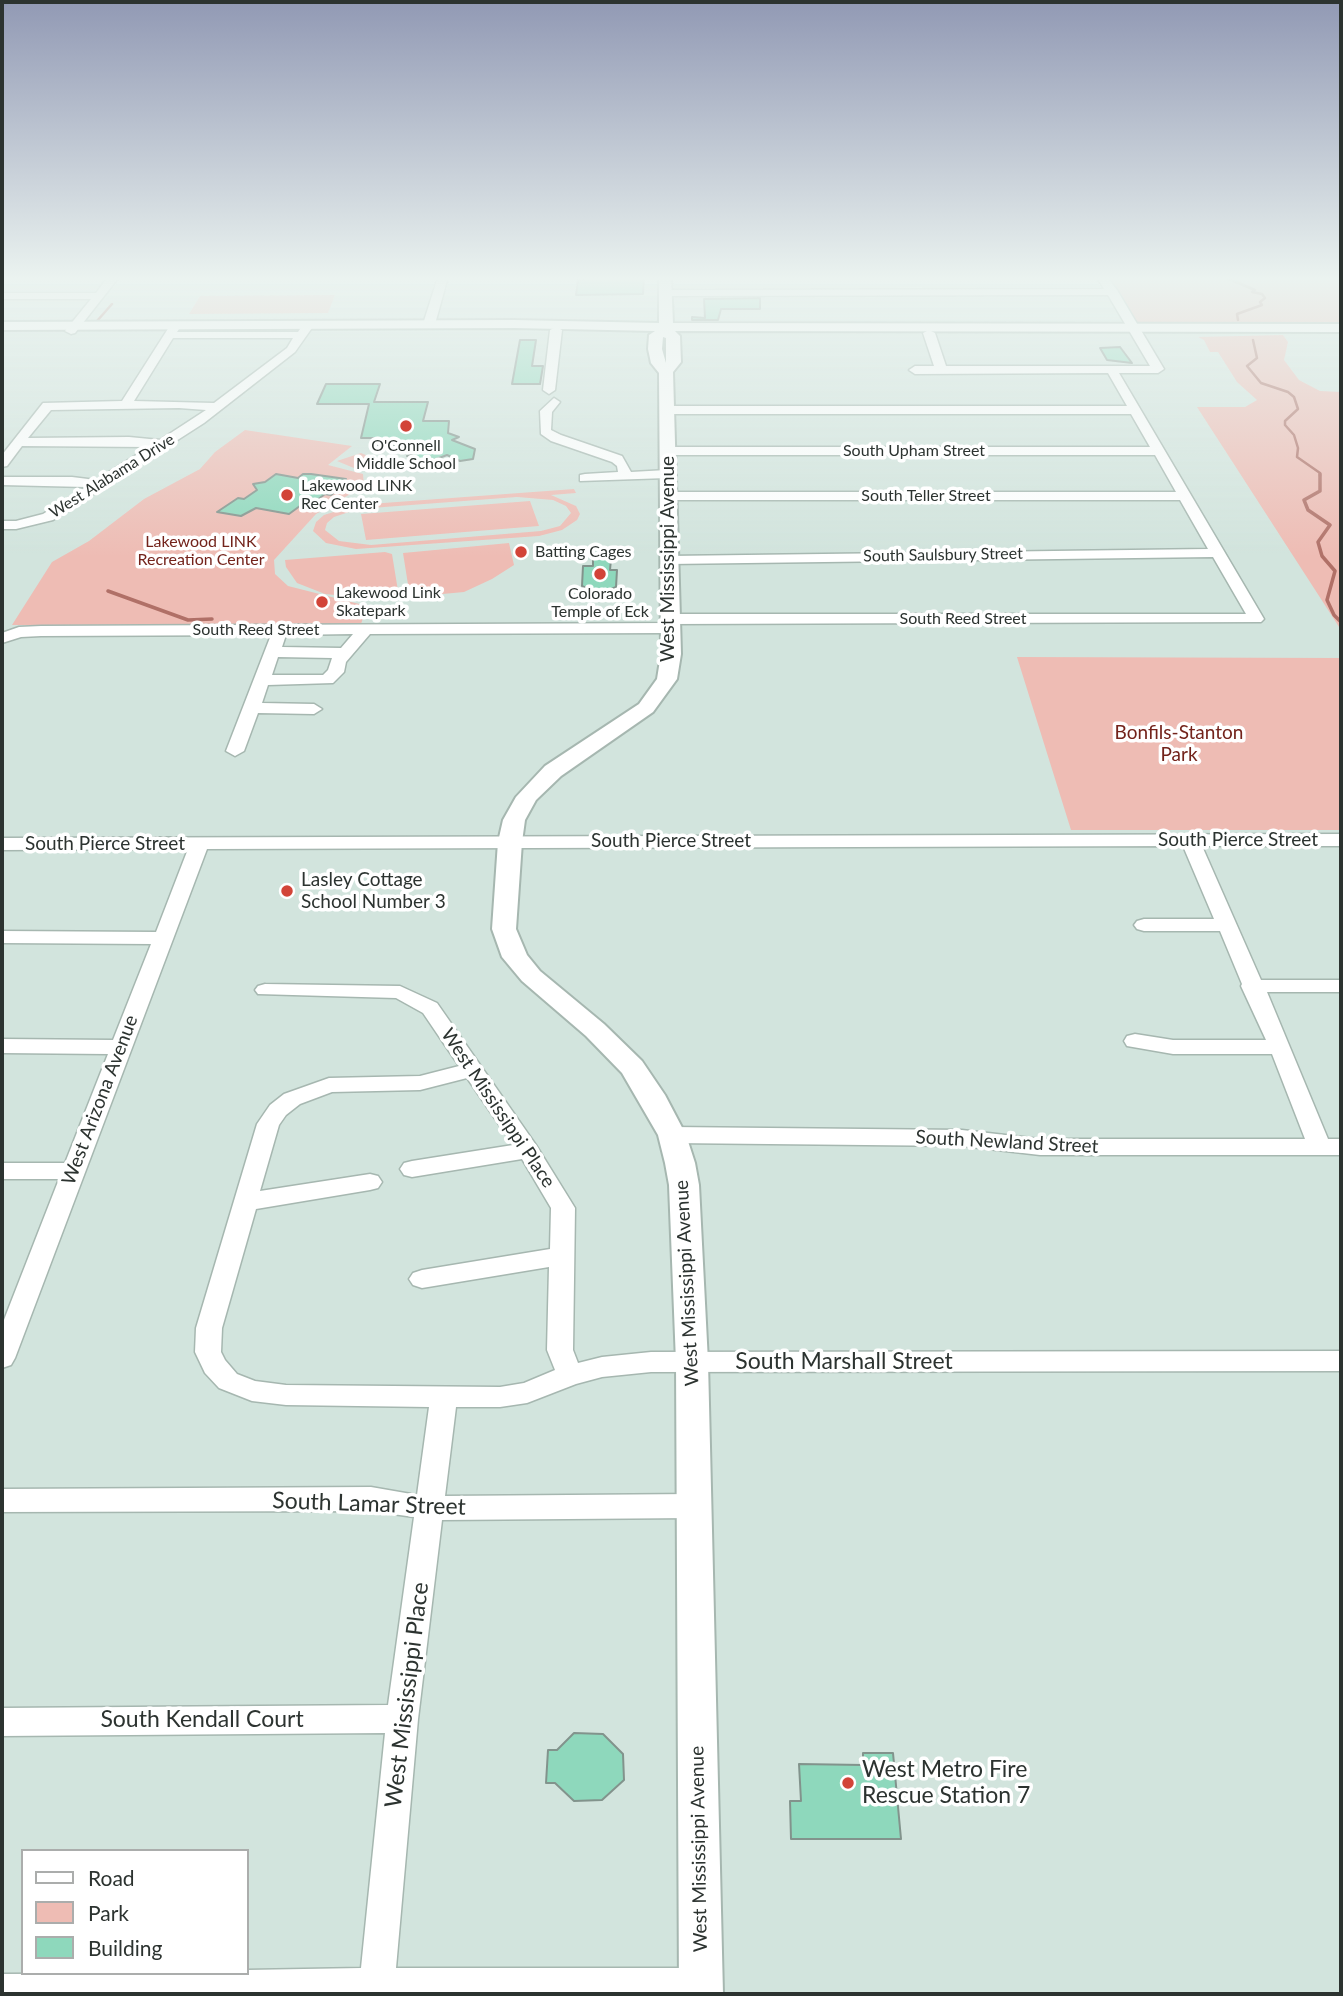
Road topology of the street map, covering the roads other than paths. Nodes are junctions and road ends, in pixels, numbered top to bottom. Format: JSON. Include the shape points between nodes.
{"nodes":[{"id":1,"x":147,"y":370,"type":"edge"},
{"id":2,"x":265,"y":370,"type":"edge"},
{"id":3,"x":553,"y":370,"type":"edge"},
{"id":4,"x":664,"y":370,"type":"edge"},
{"id":5,"x":1112,"y":370,"type":"edge"},
{"id":6,"x":126,"y":404,"type":"junction"},
{"id":7,"x":217,"y":407,"type":"junction"},
{"id":8,"x":668,"y":410,"type":"junction"},
{"id":9,"x":1135,"y":410,"type":"junction"},
{"id":10,"x":17,"y":442,"type":"junction"},
{"id":11,"x":163,"y":444,"type":"junction"},
{"id":12,"x":668,"y":451,"type":"junction"},
{"id":13,"x":1159,"y":451,"type":"junction"},
{"id":14,"x":2,"y":463,"type":"edge"},
{"id":15,"x":667,"y":474,"type":"junction"},
{"id":16,"x":626,"y":476,"type":"junction"},
{"id":17,"x":584,"y":478,"type":"dead end"},
{"id":18,"x":2,"y":481,"type":"edge"},
{"id":19,"x":101,"y":485,"type":"junction"},
{"id":20,"x":668,"y":496,"type":"junction"},
{"id":21,"x":1185,"y":496,"type":"junction"},
{"id":22,"x":2,"y":525,"type":"edge"},
{"id":23,"x":1218,"y":553,"type":"junction"},
{"id":24,"x":669,"y":560,"type":"junction"},
{"id":25,"x":670,"y":624,"type":"junction"},
{"id":26,"x":280,"y":630,"type":"junction"},
{"id":27,"x":365,"y":630,"type":"junction"},
{"id":28,"x":4,"y":637,"type":"edge"},
{"id":29,"x":272,"y":652,"type":"junction"},
{"id":30,"x":345,"y":653,"type":"junction"},
{"id":31,"x":262,"y":680,"type":"junction"},
{"id":32,"x":252,"y":708,"type":"junction"},
{"id":33,"x":314,"y":709,"type":"dead end"},
{"id":34,"x":235,"y":751,"type":"dead end"},
{"id":35,"x":1190,"y":840,"type":"junction"},
{"id":36,"x":1341,"y":840,"type":"edge"},
{"id":37,"x":510,"y":842,"type":"junction"},
{"id":38,"x":200,"y":843,"type":"junction"},
{"id":39,"x":2,"y":844,"type":"edge"},
{"id":40,"x":1144,"y":925,"type":"dead end"},
{"id":41,"x":1226,"y":925,"type":"junction"},
{"id":42,"x":2,"y":937,"type":"edge"},
{"id":43,"x":162,"y":938,"type":"junction"},
{"id":44,"x":1251,"y":986,"type":"junction"},
{"id":45,"x":1341,"y":986,"type":"edge"},
{"id":46,"x":265,"y":990,"type":"dead end"},
{"id":47,"x":1135,"y":1041,"type":"dead end"},
{"id":48,"x":2,"y":1046,"type":"edge"},
{"id":49,"x":120,"y":1047,"type":"junction"},
{"id":50,"x":1280,"y":1047,"type":"junction"},
{"id":51,"x":472,"y":1070,"type":"junction"},
{"id":52,"x":672,"y":1135,"type":"junction"},
{"id":53,"x":1331,"y":1147,"type":"edge"},
{"id":54,"x":528,"y":1150,"type":"junction"},
{"id":55,"x":412,"y":1169,"type":"dead end"},
{"id":56,"x":2,"y":1171,"type":"edge"},
{"id":57,"x":74,"y":1171,"type":"junction"},
{"id":58,"x":370,"y":1182,"type":"dead end"},
{"id":59,"x":246,"y":1202,"type":"junction"},
{"id":60,"x":564,"y":1256,"type":"junction"},
{"id":61,"x":422,"y":1279,"type":"dead end"},
{"id":62,"x":8,"y":1322,"type":"edge"},
{"id":63,"x":2,"y":1358,"type":"edge"},
{"id":64,"x":1341,"y":1361,"type":"edge"},
{"id":65,"x":692,"y":1362,"type":"junction"},
{"id":66,"x":570,"y":1375,"type":"junction"},
{"id":67,"x":444,"y":1396,"type":"junction"},
{"id":68,"x":2,"y":1501,"type":"edge"},
{"id":69,"x":694,"y":1506,"type":"junction"},
{"id":70,"x":429,"y":1508,"type":"junction"},
{"id":71,"x":402,"y":1719,"type":"junction"},
{"id":72,"x":2,"y":1722,"type":"edge"},
{"id":73,"x":376,"y":1990,"type":"edge"},
{"id":74,"x":701,"y":1990,"type":"edge"},
{"id":75,"x":2,"y":1992,"type":"edge"}],
"edges":[{"from":1,"to":6,"type":"street"},
{"from":2,"to":7,"type":"street","name":"West Alabama Drive"},
{"from":3,"to":16,"type":"street","via":[[545,431],[617,459]]},
{"from":4,"to":8,"type":"main road","name":"West Mississippi Avenue"},
{"from":5,"to":9,"type":"street"},
{"from":6,"to":7,"type":"street"},
{"from":6,"to":10,"type":"street","via":[[47,406]]},
{"from":7,"to":11,"type":"street","name":"West Alabama Drive"},
{"from":8,"to":9,"type":"street"},
{"from":8,"to":12,"type":"main road","name":"West Mississippi Avenue"},
{"from":9,"to":13,"type":"street"},
{"from":10,"to":11,"type":"street"},
{"from":10,"to":14,"type":"street"},
{"from":11,"to":19,"type":"street","name":"West Alabama Drive"},
{"from":12,"to":13,"type":"street","name":"South Upham Street"},
{"from":12,"to":15,"type":"main road","name":"West Mississippi Avenue"},
{"from":13,"to":21,"type":"street"},
{"from":15,"to":16,"type":"street"},
{"from":15,"to":20,"type":"main road","name":"West Mississippi Avenue"},
{"from":16,"to":17,"type":"street"},
{"from":18,"to":19,"type":"street"},
{"from":19,"to":22,"type":"street","name":"West Alabama Drive","via":[[48,517]]},
{"from":20,"to":21,"type":"street","name":"South Teller Street"},
{"from":20,"to":24,"type":"main road","name":"West Mississippi Avenue"},
{"from":21,"to":23,"type":"street"},
{"from":23,"to":24,"type":"street","name":"South Saulsbury Street"},
{"from":23,"to":25,"type":"street","name":"South Reed Street","via":[[1256,619]]},
{"from":24,"to":25,"type":"main road","name":"West Mississippi Avenue"},
{"from":25,"to":27,"type":"street","name":"South Reed Street"},
{"from":25,"to":37,"type":"main road","name":"West Mississippi Avenue","via":[[669,671],[656,697],[624,725],[543,779],[520,808]]},
{"from":26,"to":27,"type":"street","name":"South Reed Street"},
{"from":26,"to":28,"type":"street","name":"South Reed Street","via":[[29,631]]},
{"from":26,"to":29,"type":"street"},
{"from":27,"to":30,"type":"street"},
{"from":29,"to":30,"type":"street"},
{"from":29,"to":31,"type":"street"},
{"from":30,"to":31,"type":"street","via":[[327,680]]},
{"from":31,"to":32,"type":"street"},
{"from":32,"to":33,"type":"street"},
{"from":32,"to":34,"type":"street"},
{"from":35,"to":36,"type":"street","name":"South Pierce Street"},
{"from":35,"to":37,"type":"street","name":"South Pierce Street"},
{"from":35,"to":41,"type":"street"},
{"from":37,"to":38,"type":"street","name":"South Pierce Street"},
{"from":37,"to":52,"type":"main road","name":"West Mississippi Avenue","via":[[504,929],[515,957],[620,1054],[651,1095]]},
{"from":38,"to":39,"type":"street","name":"South Pierce Street"},
{"from":38,"to":43,"type":"street","name":"West Arizona Avenue"},
{"from":40,"to":41,"type":"street"},
{"from":41,"to":44,"type":"street"},
{"from":42,"to":43,"type":"street"},
{"from":43,"to":49,"type":"street","name":"West Arizona Avenue"},
{"from":44,"to":45,"type":"street"},
{"from":44,"to":50,"type":"street"},
{"from":46,"to":51,"type":"street","name":"West Mississippi Place","via":[[400,992],[430,1008]]},
{"from":47,"to":50,"type":"street","via":[[1173,1047]]},
{"from":48,"to":49,"type":"street"},
{"from":49,"to":57,"type":"street","name":"West Arizona Avenue"},
{"from":50,"to":53,"type":"street"},
{"from":51,"to":54,"type":"street","name":"West Mississippi Place"},
{"from":51,"to":59,"type":"street","via":[[420,1083],[350,1083],[292,1099],[268,1124]]},
{"from":52,"to":53,"type":"street","name":"South Newland Street","via":[[962,1138],[1040,1147]]},
{"from":52,"to":65,"type":"main road","name":"West Mississippi Avenue","via":[[684,1185]]},
{"from":54,"to":55,"type":"street"},
{"from":54,"to":60,"type":"street","name":"West Mississippi Place","via":[[563,1208]]},
{"from":56,"to":57,"type":"street"},
{"from":57,"to":62,"type":"street","name":"West Arizona Avenue"},
{"from":58,"to":59,"type":"street"},
{"from":59,"to":67,"type":"street","name":"South Marshall Street","via":[[209,1328],[208,1352],[228,1381],[252,1391],[286,1395]]},
{"from":60,"to":61,"type":"street"},
{"from":60,"to":66,"type":"street","name":"West Mississippi Place","via":[[560,1350]]},
{"from":62,"to":63,"type":"street","name":"West Arizona Avenue"},
{"from":64,"to":65,"type":"street","name":"South Marshall Street"},
{"from":65,"to":66,"type":"street","name":"South Marshall Street","via":[[625,1364]]},
{"from":65,"to":69,"type":"main road","name":"West Mississippi Avenue"},
{"from":66,"to":67,"type":"street","name":"South Marshall Street","via":[[527,1393]]},
{"from":67,"to":70,"type":"street","name":"West Mississippi Place"},
{"from":68,"to":70,"type":"street","name":"South Lamar Street","via":[[371,1499]]},
{"from":69,"to":70,"type":"street","name":"South Lamar Street"},
{"from":69,"to":74,"type":"main road","name":"West Mississippi Avenue"},
{"from":70,"to":71,"type":"street","name":"West Mississippi Place"},
{"from":71,"to":72,"type":"street","name":"South Kendall Court"},
{"from":71,"to":73,"type":"street","name":"West Mississippi Place"},
{"from":73,"to":74,"type":"street"},
{"from":73,"to":75,"type":"street"}]}
